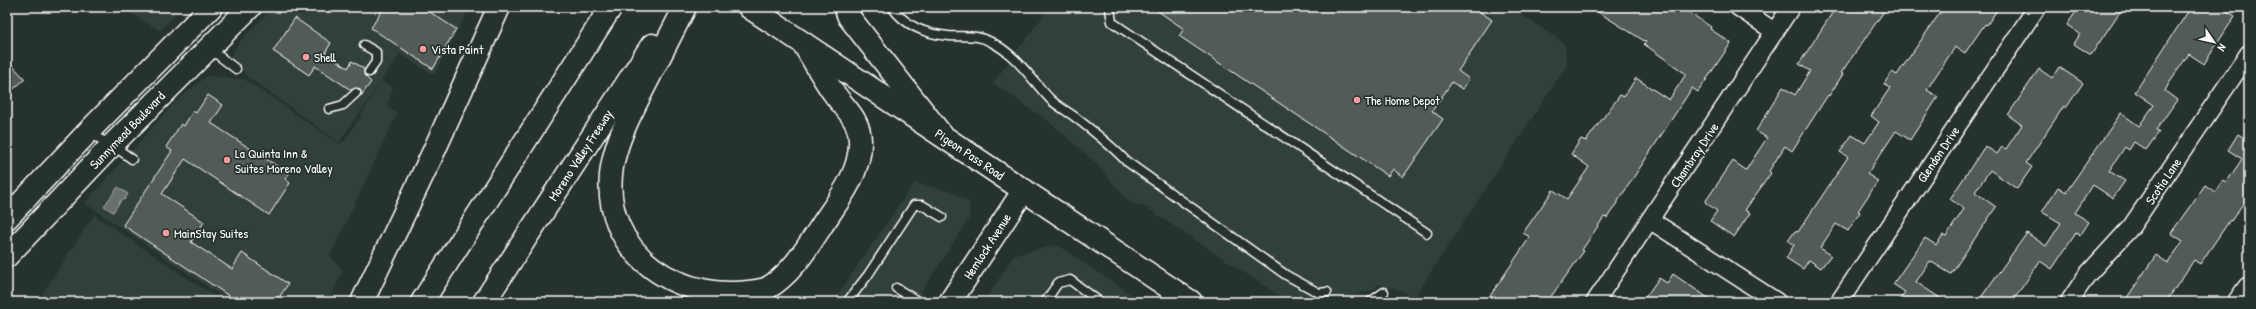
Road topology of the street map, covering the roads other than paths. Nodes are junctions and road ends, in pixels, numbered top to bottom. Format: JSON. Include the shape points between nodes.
{"nodes":[{"id":1,"x":211,"y":7,"type":"edge"},
{"id":2,"x":226,"y":7,"type":"edge"},
{"id":3,"x":250,"y":7,"type":"edge"},
{"id":4,"x":499,"y":7,"type":"edge"},
{"id":5,"x":611,"y":7,"type":"edge"},
{"id":6,"x":749,"y":7,"type":"edge"},
{"id":7,"x":845,"y":7,"type":"edge"},
{"id":8,"x":892,"y":7,"type":"edge"},
{"id":9,"x":1738,"y":7,"type":"edge"},
{"id":10,"x":1791,"y":7,"type":"edge"},
{"id":11,"x":2037,"y":7,"type":"edge"},
{"id":12,"x":1110,"y":9,"type":"dead end"},
{"id":13,"x":678,"y":13,"type":"edge"},
{"id":14,"x":1776,"y":32,"type":"junction"},
{"id":15,"x":181,"y":40,"type":"junction"},
{"id":16,"x":803,"y":43,"type":"junction"},
{"id":17,"x":364,"y":45,"type":"dead end"},
{"id":18,"x":208,"y":48,"type":"junction"},
{"id":19,"x":2249,"y":54,"type":"edge"},
{"id":20,"x":236,"y":70,"type":"dead end"},
{"id":21,"x":369,"y":72,"type":"dead end"},
{"id":22,"x":172,"y":84,"type":"junction"},
{"id":23,"x":356,"y":93,"type":"dead end"},
{"id":24,"x":329,"y":109,"type":"dead end"},
{"id":25,"x":87,"y":133,"type":"junction"},
{"id":26,"x":940,"y":134,"type":"junction"},
{"id":27,"x":112,"y":145,"type":"junction"},
{"id":28,"x":132,"y":160,"type":"dead end"},
{"id":29,"x":1024,"y":190,"type":"junction"},
{"id":30,"x":942,"y":217,"type":"dead end"},
{"id":31,"x":7,"y":218,"type":"edge"},
{"id":32,"x":1650,"y":220,"type":"junction"},
{"id":33,"x":1427,"y":233,"type":"dead end"},
{"id":34,"x":7,"y":256,"type":"edge"},
{"id":35,"x":896,"y":288,"type":"dead end"},
{"id":36,"x":2249,"y":288,"type":"edge"},
{"id":37,"x":1327,"y":292,"type":"dead end"},
{"id":38,"x":1384,"y":292,"type":"dead end"},
{"id":39,"x":362,"y":302,"type":"edge"},
{"id":40,"x":422,"y":302,"type":"edge"},
{"id":41,"x":484,"y":302,"type":"edge"},
{"id":42,"x":847,"y":302,"type":"edge"},
{"id":43,"x":919,"y":302,"type":"edge"},
{"id":44,"x":950,"y":302,"type":"edge"},
{"id":45,"x":1045,"y":302,"type":"edge"},
{"id":46,"x":1100,"y":302,"type":"edge"},
{"id":47,"x":1191,"y":302,"type":"edge"},
{"id":48,"x":1370,"y":302,"type":"edge"},
{"id":49,"x":1595,"y":302,"type":"edge"},
{"id":50,"x":1777,"y":302,"type":"edge"},
{"id":51,"x":1839,"y":302,"type":"edge"},
{"id":52,"x":2069,"y":302,"type":"edge"},
{"id":53,"x":2240,"y":302,"type":"edge"}],
"edges":[{"from":1,"to":15,"type":"main road","name":"Sunnymead Boulevard"},
{"from":2,"to":18,"type":"main road","via":[[208,29]]},
{"from":3,"to":18,"type":"main road","name":"Sunnymead Boulevard"},
{"from":4,"to":39,"type":"main road"},
{"from":5,"to":40,"type":"main road"},
{"from":6,"to":16,"type":"main road","name":"Pigeon Pass Road"},
{"from":7,"to":26,"type":"main road","via":[[849,17]]},
{"from":8,"to":37,"type":"lane","via":[[904,21],[918,30],[950,36],[972,36],[992,42],[1025,68],[1051,100],[1107,142],[1126,161],[1286,275],[1319,293]]},
{"from":9,"to":14,"type":"street"},
{"from":10,"to":14,"type":"street","name":"Chambray Drive"},
{"from":11,"to":51,"type":"street","name":"Glendon Drive"},
{"from":12,"to":33,"type":"lane","via":[[1112,22]]},
{"from":13,"to":16,"type":"main road","via":[[616,145],[610,188],[616,226],[624,243],[638,264],[659,283],[677,294],[704,300],[725,301],[746,297],[767,288],[783,277],[803,254],[854,172],[859,156],[858,126],[850,112],[833,93]]},
{"from":13,"to":41,"type":"main road","name":"Moreno Valley Freeway"},
{"from":14,"to":32,"type":"street","name":"Chambray Drive"},
{"from":15,"to":22,"type":"main road","via":[[188,49],[174,66]]},
{"from":15,"to":25,"type":"main road","name":"Sunnymead Boulevard"},
{"from":16,"to":26,"type":"main road","name":"Pigeon Pass Road"},
{"from":17,"to":21,"type":"lane","via":[[376,52],[376,62]]},
{"from":18,"to":20,"type":"lane"},
{"from":18,"to":22,"type":"main road","name":"Sunnymead Boulevard"},
{"from":19,"to":52,"type":"street","name":"Scotia Lane","via":[[2131,227],[2087,275]]},
{"from":22,"to":27,"type":"main road","name":"Sunnymead Boulevard"},
{"from":23,"to":24,"type":"lane","via":[[343,105]]},
{"from":25,"to":27,"type":"lane"},
{"from":25,"to":31,"type":"main road","name":"Sunnymead Boulevard"},
{"from":26,"to":29,"type":"main road","name":"Pigeon Pass Road"},
{"from":27,"to":28,"type":"lane"},
{"from":27,"to":34,"type":"main road","name":"Sunnymead Boulevard"},
{"from":29,"to":44,"type":"main road","name":"Hemlock Avenue"},
{"from":29,"to":47,"type":"main road","name":"Pigeon Pass Road"},
{"from":30,"to":42,"type":"lane","via":[[922,204],[914,205]]},
{"from":32,"to":49,"type":"street","name":"Chambray Drive"},
{"from":32,"to":50,"type":"street"},
{"from":35,"to":43,"type":"lane"},
{"from":36,"to":53,"type":"main road"},
{"from":38,"to":48,"type":"lane"},
{"from":45,"to":46,"type":"lane","via":[[1058,283],[1070,280]]}]}
